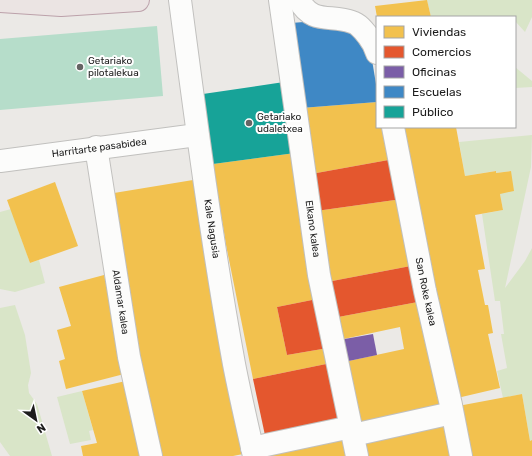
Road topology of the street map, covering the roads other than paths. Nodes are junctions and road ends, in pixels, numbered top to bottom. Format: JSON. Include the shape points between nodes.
{"nodes":[{"id":1,"x":138,"y":0,"type":"edge"},
{"id":2,"x":180,"y":0,"type":"edge"},
{"id":3,"x":280,"y":0,"type":"edge"},
{"id":4,"x":299,"y":0,"type":"edge"},
{"id":5,"x":0,"y":1,"type":"edge"},
{"id":6,"x":46,"y":2,"type":"edge"},
{"id":7,"x":376,"y":51,"type":"edge"},
{"id":8,"x":393,"y":128,"type":"edge"},
{"id":9,"x":198,"y":134,"type":"junction"},
{"id":10,"x":96,"y":147,"type":"junction"},
{"id":11,"x":0,"y":161,"type":"edge"},
{"id":12,"x":452,"y":413,"type":"junction"},
{"id":13,"x":354,"y":439,"type":"edge"},
{"id":14,"x":251,"y":453,"type":"edge"},
{"id":15,"x":151,"y":456,"type":"edge"},
{"id":16,"x":461,"y":456,"type":"edge"}],
"edges":[{"from":1,"to":6,"type":"highway","via":[[67,5]]},
{"from":2,"to":9,"type":"street","name":"Kale Nagusia"},
{"from":3,"to":13,"type":"street","name":"Elkano kalea","via":[[318,268]]},
{"from":4,"to":7,"type":"street","via":[[312,14],[358,25]]},
{"from":5,"to":6,"type":"highway"},
{"from":8,"to":12,"type":"street","name":"San Roke kalea"},
{"from":9,"to":10,"type":"street","name":"Harritarte pasabidea"},
{"from":9,"to":14,"type":"street","name":"Kale Nagusia","via":[[234,365]]},
{"from":10,"to":11,"type":"street","name":"Harritarte pasabidea"},
{"from":10,"to":15,"type":"street","name":"Aldamar kalea","via":[[129,357]]},
{"from":12,"to":13,"type":"street"},
{"from":12,"to":16,"type":"street","name":"San Roke kalea"},
{"from":13,"to":14,"type":"street"}]}
